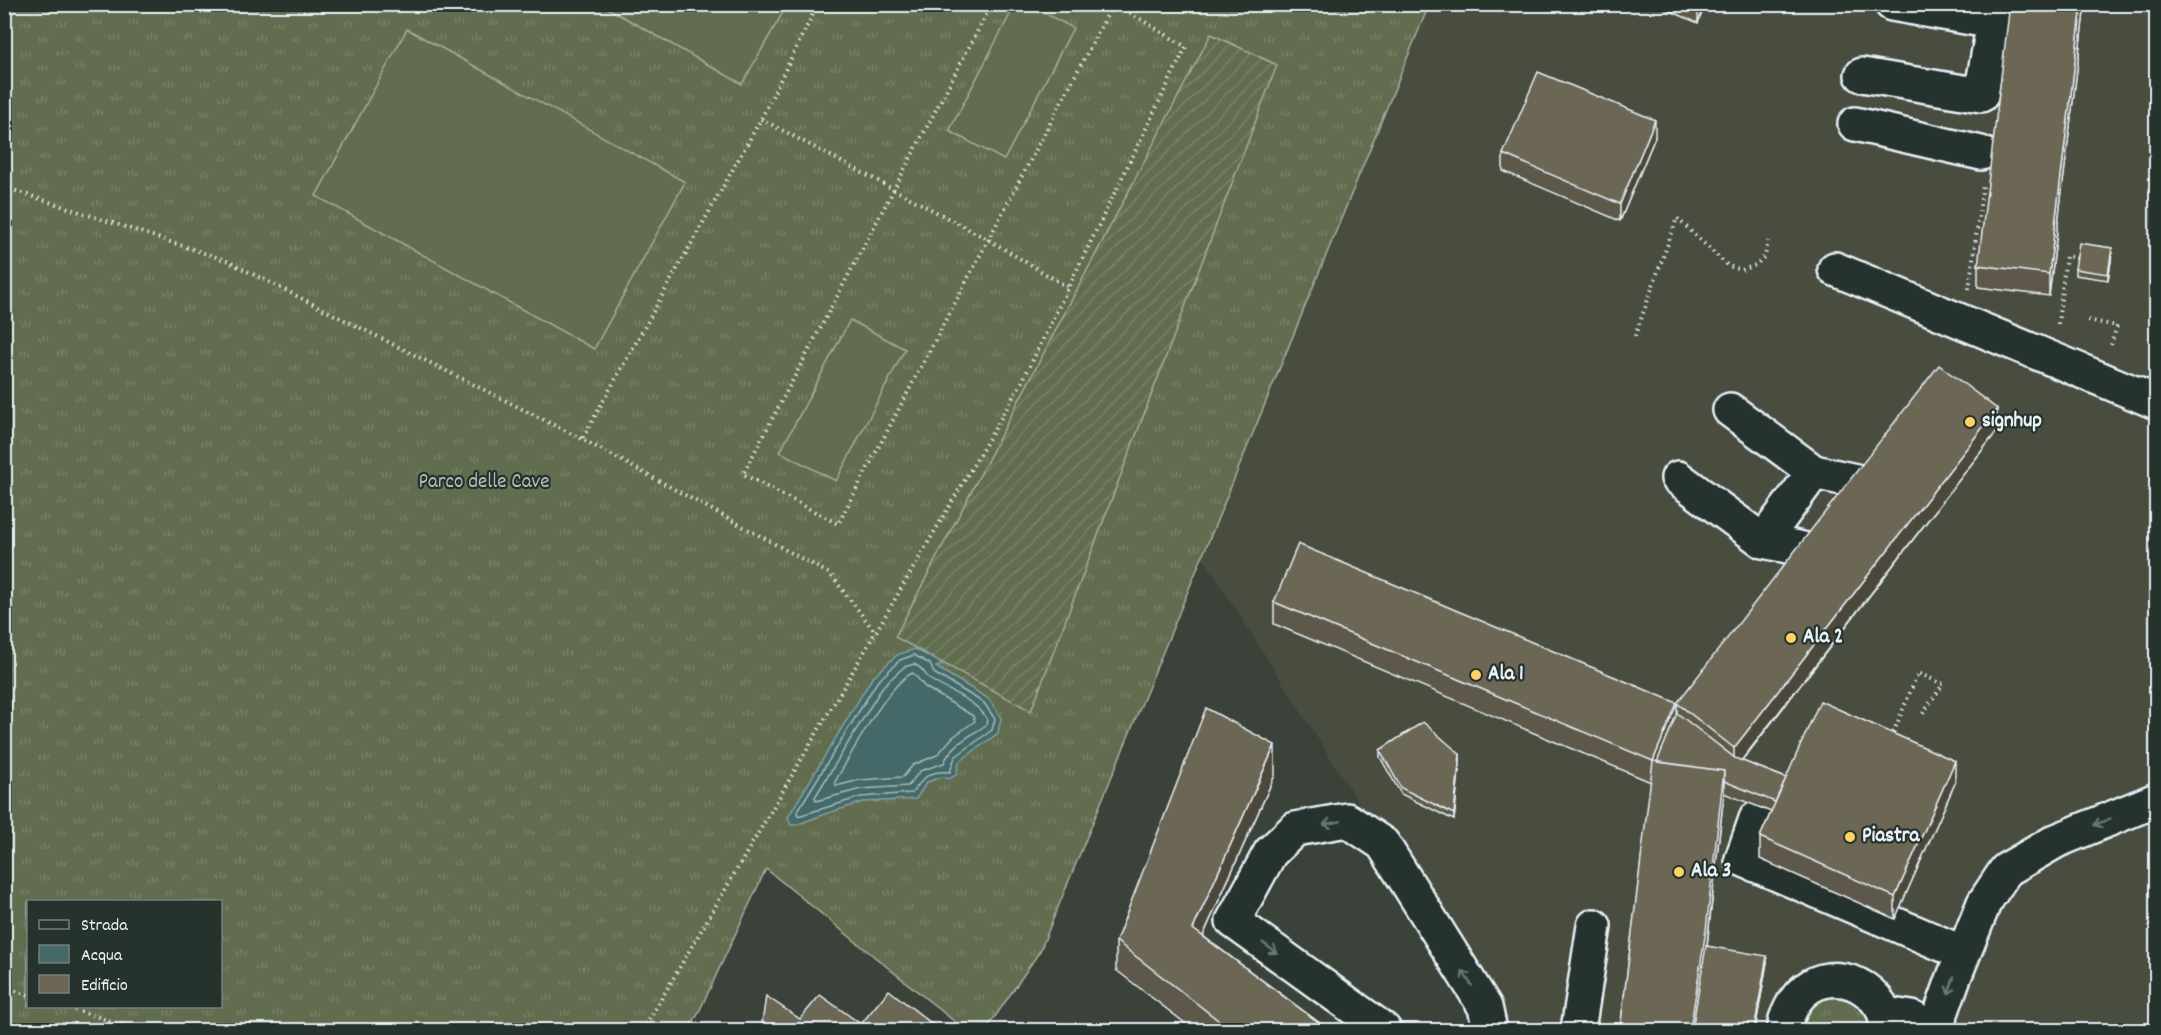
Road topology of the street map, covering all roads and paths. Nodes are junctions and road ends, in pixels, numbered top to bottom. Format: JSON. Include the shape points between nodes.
{"nodes":[{"id":1,"x":818,"y":4,"type":"edge"},
{"id":2,"x":992,"y":4,"type":"edge"},
{"id":3,"x":1114,"y":4,"type":"edge"},
{"id":4,"x":1892,"y":4,"type":"edge"},
{"id":5,"x":1862,"y":75,"type":"dead end"},
{"id":6,"x":761,"y":119,"type":"junction"},
{"id":7,"x":1855,"y":124,"type":"dead end"},
{"id":8,"x":1982,"y":167,"type":"joint"},
{"id":9,"x":4,"y":187,"type":"edge"},
{"id":10,"x":894,"y":190,"type":"junction"},
{"id":11,"x":988,"y":240,"type":"junction"},
{"id":12,"x":1768,"y":241,"type":"dead end"},
{"id":13,"x":2077,"y":258,"type":"edge"},
{"id":14,"x":1835,"y":269,"type":"dead end"},
{"id":15,"x":1069,"y":288,"type":"junction"},
{"id":16,"x":1968,"y":297,"type":"dead end"},
{"id":17,"x":2047,"y":320,"type":"dead end"},
{"id":18,"x":2088,"y":320,"type":"dead end"},
{"id":19,"x":2058,"y":324,"type":"junction"},
{"id":20,"x":2068,"y":329,"type":"dead end"},
{"id":21,"x":1635,"y":336,"type":"dead end"},
{"id":22,"x":2100,"y":344,"type":"dead end"},
{"id":23,"x":2110,"y":348,"type":"junction"},
{"id":24,"x":2120,"y":353,"type":"dead end"},
{"id":25,"x":2157,"y":402,"type":"edge"},
{"id":26,"x":1730,"y":410,"type":"dead end"},
{"id":27,"x":582,"y":439,"type":"junction"},
{"id":28,"x":1814,"y":472,"type":"junction"},
{"id":29,"x":1678,"y":478,"type":"dead end"},
{"id":30,"x":1864,"y":483,"type":"edge"},
{"id":31,"x":1763,"y":541,"type":"junction"},
{"id":32,"x":1812,"y":551,"type":"edge"},
{"id":33,"x":876,"y":633,"type":"junction"},
{"id":34,"x":1922,"y":715,"type":"dead end"},
{"id":35,"x":1889,"y":742,"type":"edge"},
{"id":36,"x":2157,"y":800,"type":"edge"},
{"id":37,"x":1756,"y":819,"type":"dead end"},
{"id":38,"x":1594,"y":926,"type":"dead end"},
{"id":39,"x":1963,"y":953,"type":"junction"},
{"id":40,"x":4,"y":987,"type":"edge"},
{"id":41,"x":27,"y":995,"type":"edge"},
{"id":42,"x":69,"y":1008,"type":"edge"},
{"id":43,"x":1886,"y":1022,"type":"edge"},
{"id":44,"x":138,"y":1030,"type":"edge"},
{"id":45,"x":643,"y":1030,"type":"edge"},
{"id":46,"x":1384,"y":1030,"type":"edge"},
{"id":47,"x":1490,"y":1030,"type":"edge"},
{"id":48,"x":1578,"y":1030,"type":"edge"},
{"id":49,"x":1785,"y":1030,"type":"edge"},
{"id":50,"x":1935,"y":1030,"type":"edge"}],
"edges":[{"from":1,"to":6,"type":"path"},
{"from":2,"to":10,"type":"path"},
{"from":3,"to":11,"type":"path"},
{"from":3,"to":15,"type":"path","via":[[1186,47]]},
{"from":4,"to":5,"type":"lane","via":[[2002,24],[1991,97]]},
{"from":6,"to":10,"type":"path"},
{"from":6,"to":27,"type":"path"},
{"from":7,"to":8,"type":"lane"},
{"from":8,"to":16,"type":"path"},
{"from":9,"to":27,"type":"path","via":[[225,260]]},
{"from":10,"to":11,"type":"path"},
{"from":10,"to":11,"type":"path","via":[[743,474],[838,524]]},
{"from":11,"to":15,"type":"path"},
{"from":12,"to":21,"type":"path","via":[[1765,256],[1756,265],[1742,270],[1728,266],[1677,218]]},
{"from":13,"to":19,"type":"path","via":[[2066,256]]},
{"from":14,"to":25,"type":"lane"},
{"from":15,"to":33,"type":"path","via":[[1022,382]]},
{"from":17,"to":19,"type":"path"},
{"from":18,"to":23,"type":"path","via":[[2117,326]]},
{"from":19,"to":20,"type":"path"},
{"from":22,"to":23,"type":"path"},
{"from":23,"to":24,"type":"path"},
{"from":26,"to":28,"type":"lane"},
{"from":27,"to":33,"type":"path","via":[[830,574]]},
{"from":28,"to":30,"type":"lane"},
{"from":28,"to":31,"type":"lane"},
{"from":29,"to":31,"type":"lane"},
{"from":31,"to":32,"type":"lane"},
{"from":33,"to":45,"type":"path"},
{"from":34,"to":35,"type":"path","via":[[1942,684],[1918,673]]},
{"from":36,"to":39,"type":"lane","one_way":true,"via":[[2056,841],[2006,870],[1984,903]]},
{"from":37,"to":39,"type":"lane","via":[[1742,859]]},
{"from":38,"to":48,"type":"lane"},
{"from":39,"to":50,"type":"lane","one_way":true},
{"from":40,"to":41,"type":"path"},
{"from":42,"to":44,"type":"path"},
{"from":43,"to":49,"type":"lane","via":[[1870,991],[1845,980],[1818,982],[1796,997],[1784,1022]]},
{"from":43,"to":50,"type":"lane","via":[[1912,1018]]},
{"from":47,"to":46,"type":"lane","one_way":true,"via":[[1485,1007],[1383,844],[1347,820],[1295,829],[1270,853],[1233,921]]}]}
